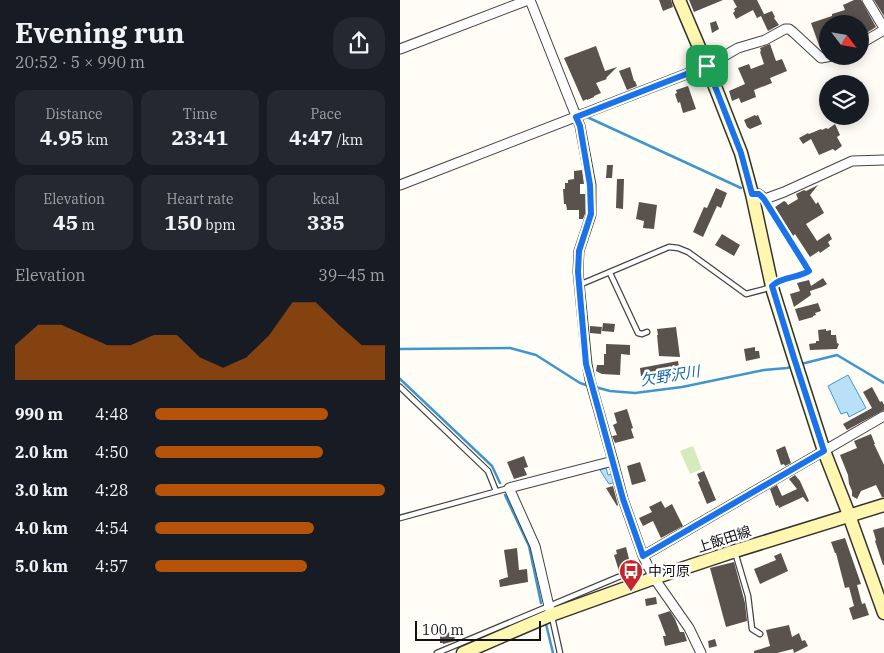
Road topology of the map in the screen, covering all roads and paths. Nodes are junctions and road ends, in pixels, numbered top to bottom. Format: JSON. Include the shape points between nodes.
{"nodes":[{"id":1,"x":529,"y":0,"type":"edge"},
{"id":2,"x":680,"y":0,"type":"edge"},
{"id":3,"x":867,"y":0,"type":"edge"},
{"id":4,"x":884,"y":29,"type":"edge"},
{"id":5,"x":869,"y":38,"type":"edge"},
{"id":6,"x":400,"y":49,"type":"edge"},
{"id":7,"x":819,"y":56,"type":"edge"},
{"id":8,"x":707,"y":66,"type":"junction"},
{"id":9,"x":576,"y":117,"type":"junction"},
{"id":10,"x":884,"y":160,"type":"edge"},
{"id":11,"x":400,"y":185,"type":"edge"},
{"id":12,"x":758,"y":196,"type":"junction"},
{"id":13,"x":610,"y":273,"type":"junction"},
{"id":14,"x":579,"y":285,"type":"junction"},
{"id":15,"x":772,"y":286,"type":"junction"},
{"id":16,"x":647,"y":332,"type":"dead end"},
{"id":17,"x":400,"y":386,"type":"edge"},
{"id":18,"x":884,"y":416,"type":"edge"},
{"id":19,"x":824,"y":451,"type":"junction"},
{"id":20,"x":613,"y":461,"type":"junction"},
{"id":21,"x":509,"y":488,"type":"junction"},
{"id":22,"x":496,"y":491,"type":"junction"},
{"id":23,"x":884,"y":505,"type":"edge"},
{"id":24,"x":849,"y":516,"type":"junction"},
{"id":25,"x":400,"y":518,"type":"edge"},
{"id":26,"x":734,"y":551,"type":"junction"},
{"id":27,"x":645,"y":561,"type":"junction"},
{"id":28,"x":654,"y":578,"type":"junction"},
{"id":29,"x":878,"y":582,"type":"edge"},
{"id":30,"x":550,"y":611,"type":"junction"},
{"id":31,"x":884,"y":613,"type":"edge"},
{"id":32,"x":760,"y":634,"type":"dead end"},
{"id":33,"x":437,"y":653,"type":"edge"},
{"id":34,"x":463,"y":653,"type":"edge"},
{"id":35,"x":560,"y":653,"type":"edge"},
{"id":36,"x":701,"y":653,"type":"edge"}],
"edges":[{"from":1,"to":6,"type":"street"},
{"from":1,"to":9,"type":"street"},
{"from":2,"to":8,"type":"street"},
{"from":3,"to":4,"type":"street"},
{"from":4,"to":5,"type":"street"},
{"from":7,"to":8,"type":"street","via":[[788,29],[738,48]]},
{"from":8,"to":9,"type":"street"},
{"from":8,"to":12,"type":"street"},
{"from":9,"to":11,"type":"street"},
{"from":9,"to":14,"type":"street","via":[[590,185],[591,214],[579,251]]},
{"from":10,"to":12,"type":"street","via":[[852,161],[788,194]]},
{"from":12,"to":15,"type":"street"},
{"from":12,"to":15,"type":"lane","via":[[809,271]]},
{"from":13,"to":14,"type":"lane"},
{"from":13,"to":15,"type":"lane","via":[[669,247],[688,252],[746,294]]},
{"from":13,"to":16,"type":"lane","via":[[638,333]]},
{"from":14,"to":20,"type":"street","via":[[586,364]]},
{"from":15,"to":19,"type":"street"},
{"from":17,"to":22,"type":"lane","via":[[488,471]]},
{"from":18,"to":19,"type":"street"},
{"from":19,"to":24,"type":"street"},
{"from":19,"to":27,"type":"street"},
{"from":20,"to":21,"type":"street"},
{"from":20,"to":27,"type":"street"},
{"from":21,"to":22,"type":"lane"},
{"from":21,"to":30,"type":"street","via":[[536,546]]},
{"from":22,"to":25,"type":"lane"},
{"from":23,"to":24,"type":"street","name":"上飯田線"},
{"from":24,"to":26,"type":"street","name":"上飯田線"},
{"from":24,"to":29,"type":"street"},
{"from":26,"to":28,"type":"street","name":"上飯田線"},
{"from":26,"to":32,"type":"lane","via":[[748,596],[752,629]]},
{"from":27,"to":28,"type":"street"},
{"from":27,"to":30,"type":"lane"},
{"from":28,"to":30,"type":"street","name":"上飯田線"},
{"from":28,"to":36,"type":"street","via":[[689,628]]},
{"from":29,"to":31,"type":"street"},
{"from":30,"to":33,"type":"lane"},
{"from":30,"to":34,"type":"street","name":"上飯田線"},
{"from":30,"to":35,"type":"lane"}]}
